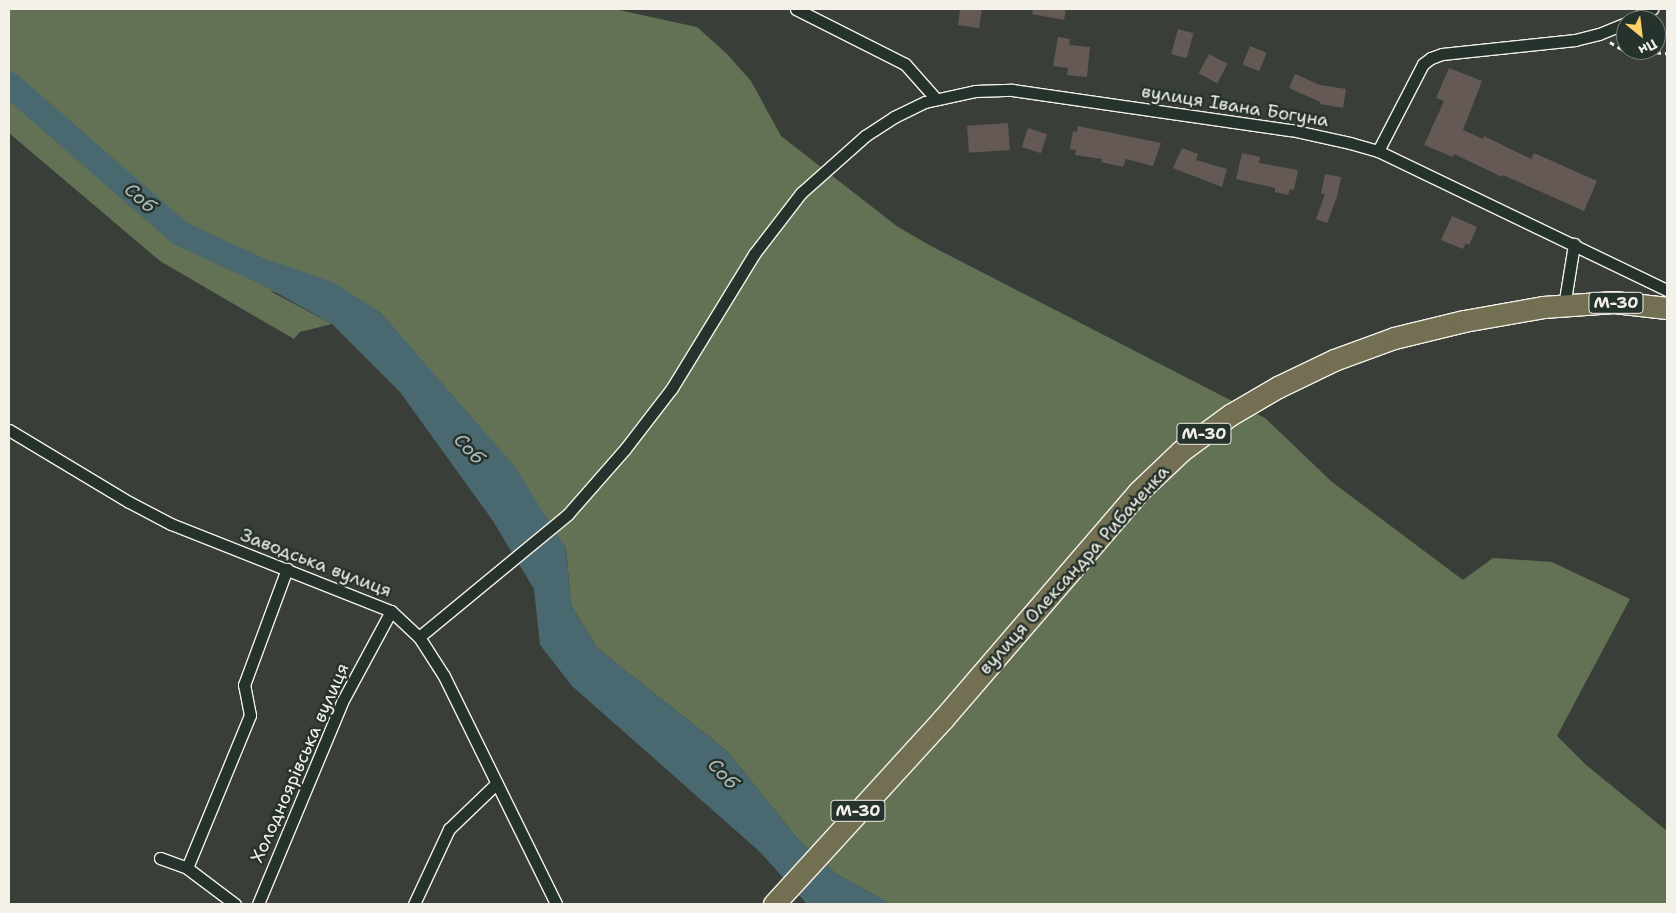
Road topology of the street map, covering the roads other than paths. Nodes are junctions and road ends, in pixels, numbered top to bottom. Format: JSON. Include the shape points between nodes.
{"nodes":[{"id":1,"x":796,"y":9,"type":"edge"},
{"id":2,"x":1616,"y":27,"type":"edge"},
{"id":3,"x":936,"y":99,"type":"junction"},
{"id":4,"x":1378,"y":151,"type":"junction"},
{"id":5,"x":1574,"y":244,"type":"junction"},
{"id":6,"x":1667,"y":290,"type":"edge"},
{"id":7,"x":1564,"y":306,"type":"junction"},
{"id":8,"x":1667,"y":308,"type":"edge"},
{"id":9,"x":9,"y":430,"type":"edge"},
{"id":10,"x":287,"y":569,"type":"junction"},
{"id":11,"x":391,"y":611,"type":"junction"},
{"id":12,"x":419,"y":637,"type":"junction"},
{"id":13,"x":497,"y":783,"type":"junction"},
{"id":14,"x":160,"y":858,"type":"dead end"},
{"id":15,"x":187,"y":868,"type":"junction"},
{"id":16,"x":236,"y":904,"type":"edge"},
{"id":17,"x":258,"y":904,"type":"edge"},
{"id":18,"x":414,"y":904,"type":"edge"},
{"id":19,"x":556,"y":904,"type":"edge"},
{"id":20,"x":774,"y":904,"type":"edge"}],
"edges":[{"from":1,"to":3,"type":"street","via":[[905,64]]},
{"from":2,"to":4,"type":"street","via":[[1575,40],[1442,54],[1431,58],[1423,64]]},
{"from":3,"to":4,"type":"street","name":"вулиця Івана Богуна","via":[[975,90],[1012,90],[1291,130]]},
{"from":3,"to":12,"type":"street","name":"вулиця Івана Богуна","via":[[894,117],[865,136],[801,193],[754,254],[655,411],[626,450],[568,514]]},
{"from":4,"to":5,"type":"street","name":"вулиця Івана Богуна"},
{"from":5,"to":6,"type":"street","name":"вулиця Івана Богуна"},
{"from":5,"to":7,"type":"street"},
{"from":7,"to":8,"type":"highway","name":"вулиця Олександра Рибаченка","number":"М-30","via":[[1614,302]]},
{"from":7,"to":20,"type":"highway","name":"вулиця Олександра Рибаченка","number":"М-30","via":[[1474,319],[1394,338],[1334,360],[1278,387],[1181,451],[1138,492],[943,719]]},
{"from":9,"to":10,"type":"street","name":"Заводська вулиця","via":[[128,502],[233,550]]},
{"from":10,"to":11,"type":"street","name":"Заводська вулиця"},
{"from":10,"to":15,"type":"street","via":[[244,685],[250,715]]},
{"from":11,"to":12,"type":"street","name":"Заводська вулиця"},
{"from":11,"to":17,"type":"street","name":"Холодноярівська вулиця","via":[[342,702]]},
{"from":12,"to":13,"type":"street","name":"Заводська вулиця","via":[[444,676]]},
{"from":13,"to":18,"type":"street","via":[[449,829]]},
{"from":13,"to":19,"type":"street","name":"Заводська вулиця"},
{"from":14,"to":15,"type":"street"},
{"from":15,"to":16,"type":"street"}]}
